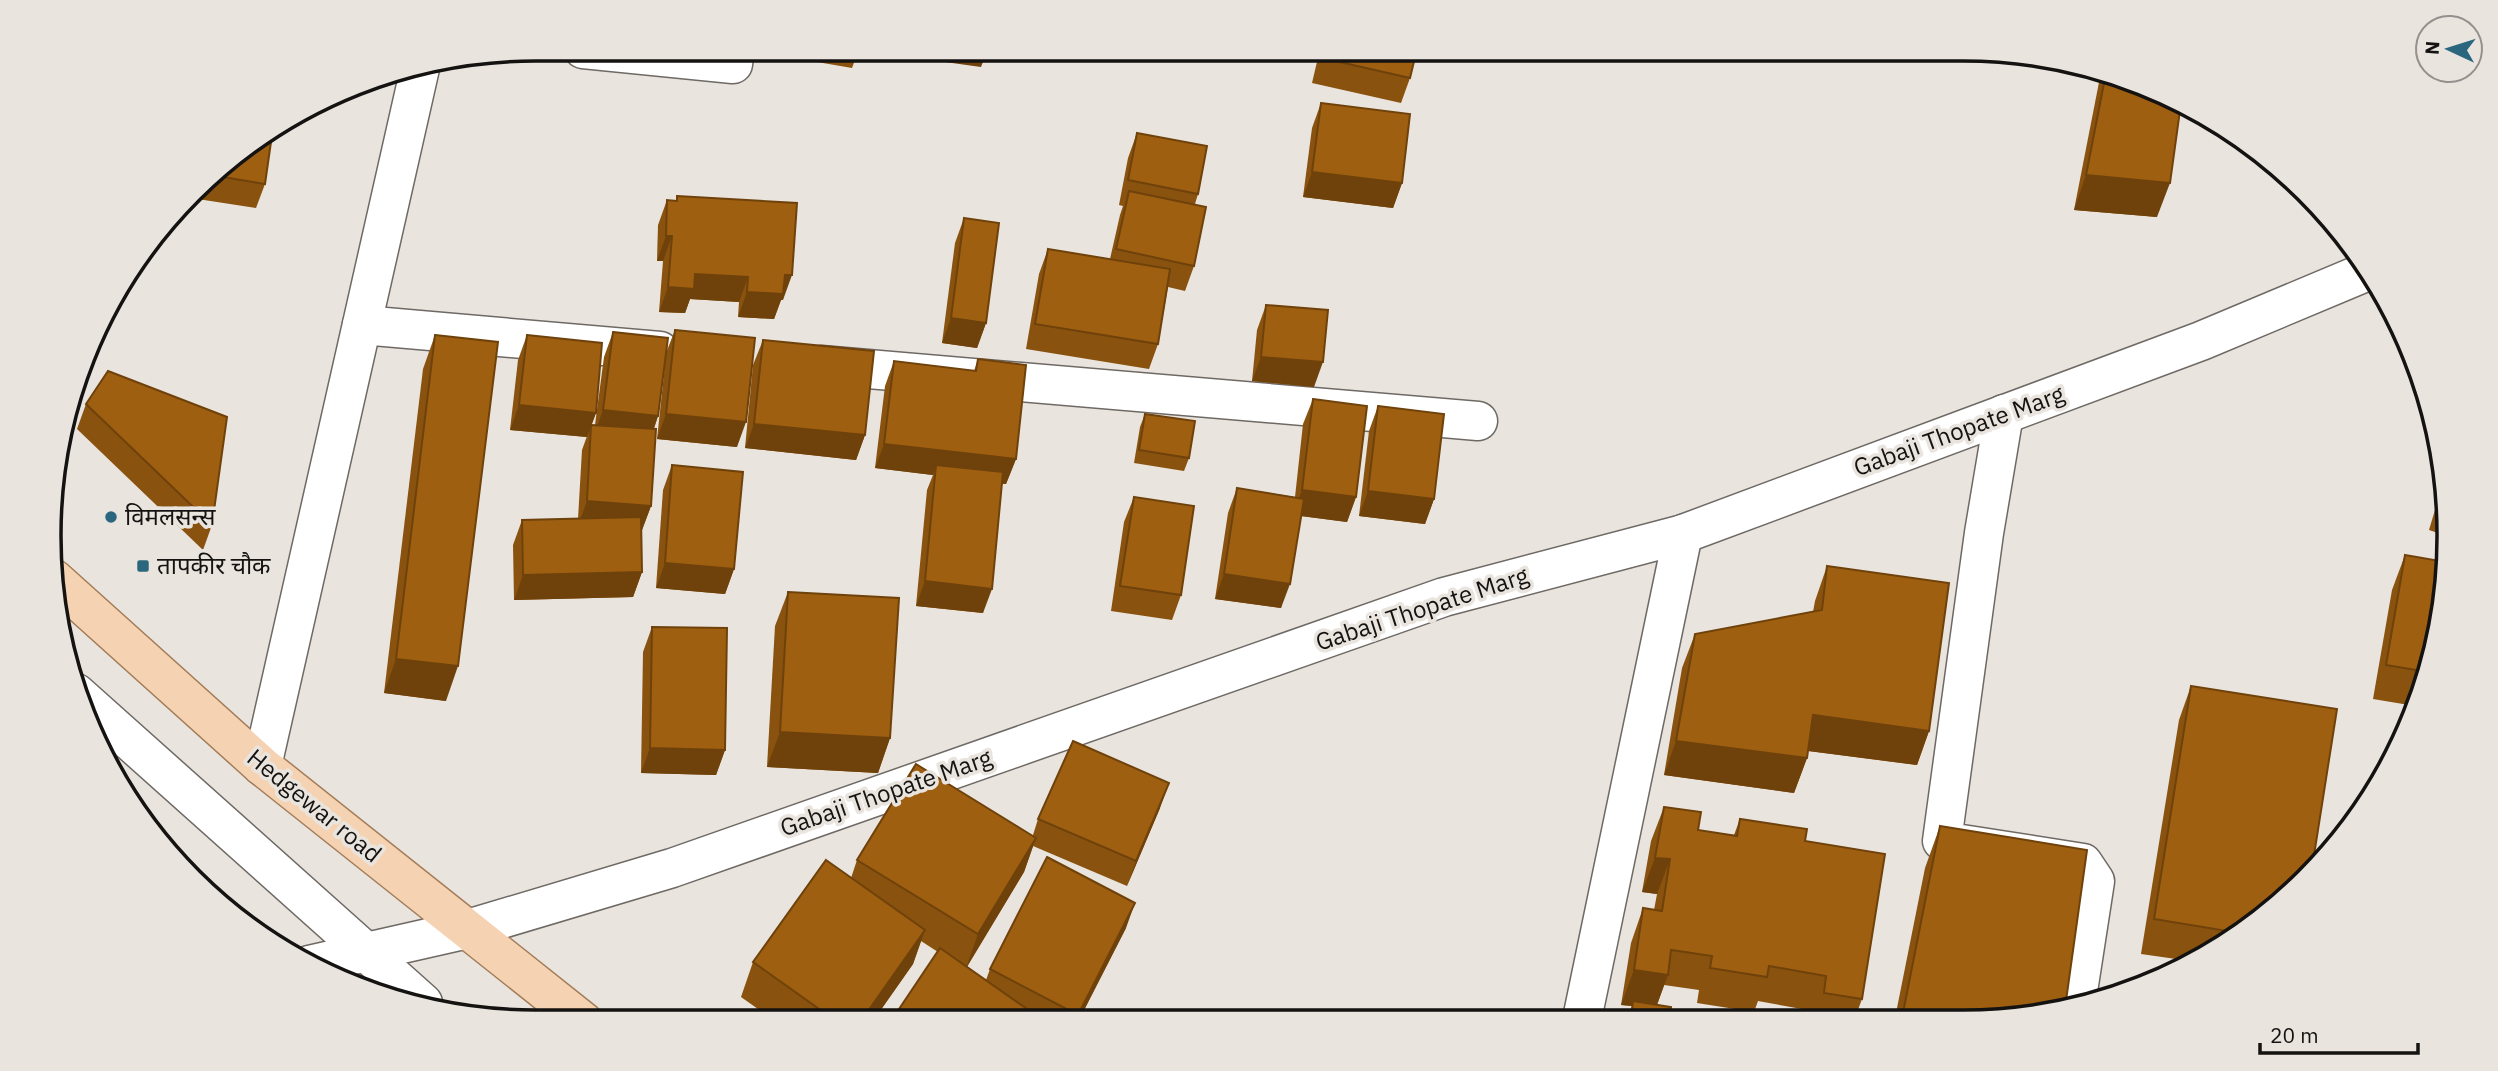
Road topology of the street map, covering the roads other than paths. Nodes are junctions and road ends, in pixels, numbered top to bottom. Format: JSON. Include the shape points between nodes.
{"nodes":[{"id":1,"x":703,"y":61,"type":"edge"},
{"id":2,"x":733,"y":61,"type":"edge"},
{"id":3,"x":418,"y":76,"type":"edge"},
{"id":4,"x":2359,"y":275,"type":"edge"},
{"id":5,"x":362,"y":325,"type":"junction"},
{"id":6,"x":697,"y":354,"type":"edge"},
{"id":7,"x":780,"y":361,"type":"edge"},
{"id":8,"x":2004,"y":414,"type":"junction"},
{"id":9,"x":1478,"y":421,"type":"dead end"},
{"id":10,"x":1683,"y":534,"type":"junction"},
{"id":11,"x":64,"y":588,"type":"edge"},
{"id":12,"x":95,"y":710,"type":"edge"},
{"id":13,"x":262,"y":766,"type":"junction"},
{"id":14,"x":468,"y":929,"type":"junction"},
{"id":15,"x":366,"y":952,"type":"junction"},
{"id":16,"x":326,"y":961,"type":"edge"},
{"id":17,"x":413,"y":994,"type":"edge"},
{"id":18,"x":2077,"y":996,"type":"edge"},
{"id":19,"x":569,"y":1010,"type":"edge"},
{"id":20,"x":1584,"y":1010,"type":"edge"}],
"edges":[{"from":1,"to":2,"type":"street"},
{"from":3,"to":5,"type":"street"},
{"from":4,"to":8,"type":"street","name":"Gabaji Thopate Marg","via":[[2201,341]]},
{"from":5,"to":6,"type":"street"},
{"from":5,"to":13,"type":"street"},
{"from":7,"to":9,"type":"street"},
{"from":8,"to":10,"type":"street","name":"Gabaji Thopate Marg"},
{"from":8,"to":18,"type":"street","via":[[1942,841],[2083,863],[2095,881]]},
{"from":10,"to":14,"type":"street","name":"Gabaji Thopate Marg","via":[[1444,597],[672,868]]},
{"from":10,"to":20,"type":"street"},
{"from":11,"to":13,"type":"main road","name":"Hedgewar road"},
{"from":12,"to":15,"type":"street"},
{"from":13,"to":14,"type":"main road","name":"Hedgewar road"},
{"from":14,"to":15,"type":"street","name":"Gabaji Thopate Marg"},
{"from":14,"to":19,"type":"main road","name":"Hedgewar road"},
{"from":15,"to":16,"type":"street","name":"Gabaji Thopate Marg"},
{"from":15,"to":17,"type":"street"}]}
